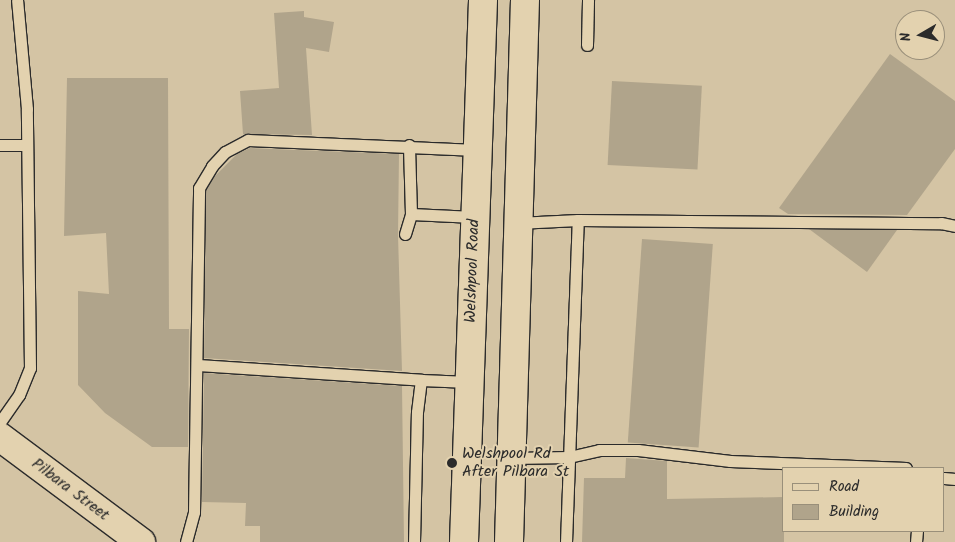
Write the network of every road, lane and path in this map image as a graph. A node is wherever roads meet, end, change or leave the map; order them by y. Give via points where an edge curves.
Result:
1 (17, 0) edge
2 (483, 0) edge
3 (525, 0) edge
4 (588, 0) edge
5 (587, 45) dead end
6 (0, 145) edge
7 (27, 145) junction
8 (409, 145) junction
9 (477, 150) junction
10 (411, 214) junction
11 (474, 218) junction
12 (578, 220) junction
13 (517, 223) junction
14 (955, 226) edge
15 (405, 234) dead end
16 (198, 365) junction
17 (421, 380) junction
18 (469, 382) junction
19 (0, 422) edge
20 (0, 437) edge
21 (569, 457) junction
22 (512, 458) junction
23 (879, 467) edge
24 (141, 542) edge
25 (186, 542) edge
26 (414, 542) edge
27 (464, 542) edge
28 (509, 542) edge
29 (566, 542) edge

1 - 7 lane
2 - 9 main road, Welshpool Road
3 - 13 main road
4 - 5 lane
6 - 7 lane
7 - 19 lane via 30,368 19,395
8 - 9 lane
8 - 10 lane
8 - 16 lane via 248,140 225,152 199,188
9 - 11 main road, Welshpool Road
10 - 11 lane
10 - 15 lane
11 - 18 main road, Welshpool Road
12 - 13 lane
12 - 14 lane via 941,223
12 - 21 lane
13 - 22 main road
16 - 17 lane
16 - 25 lane via 194,512
17 - 18 lane
17 - 26 lane via 417,412
18 - 27 main road, Welshpool Road
20 - 24 main road, Pilbara Street
21 - 22 lane
21 - 23 lane via 599,450 638,450 746,462
21 - 29 lane
22 - 28 main road

